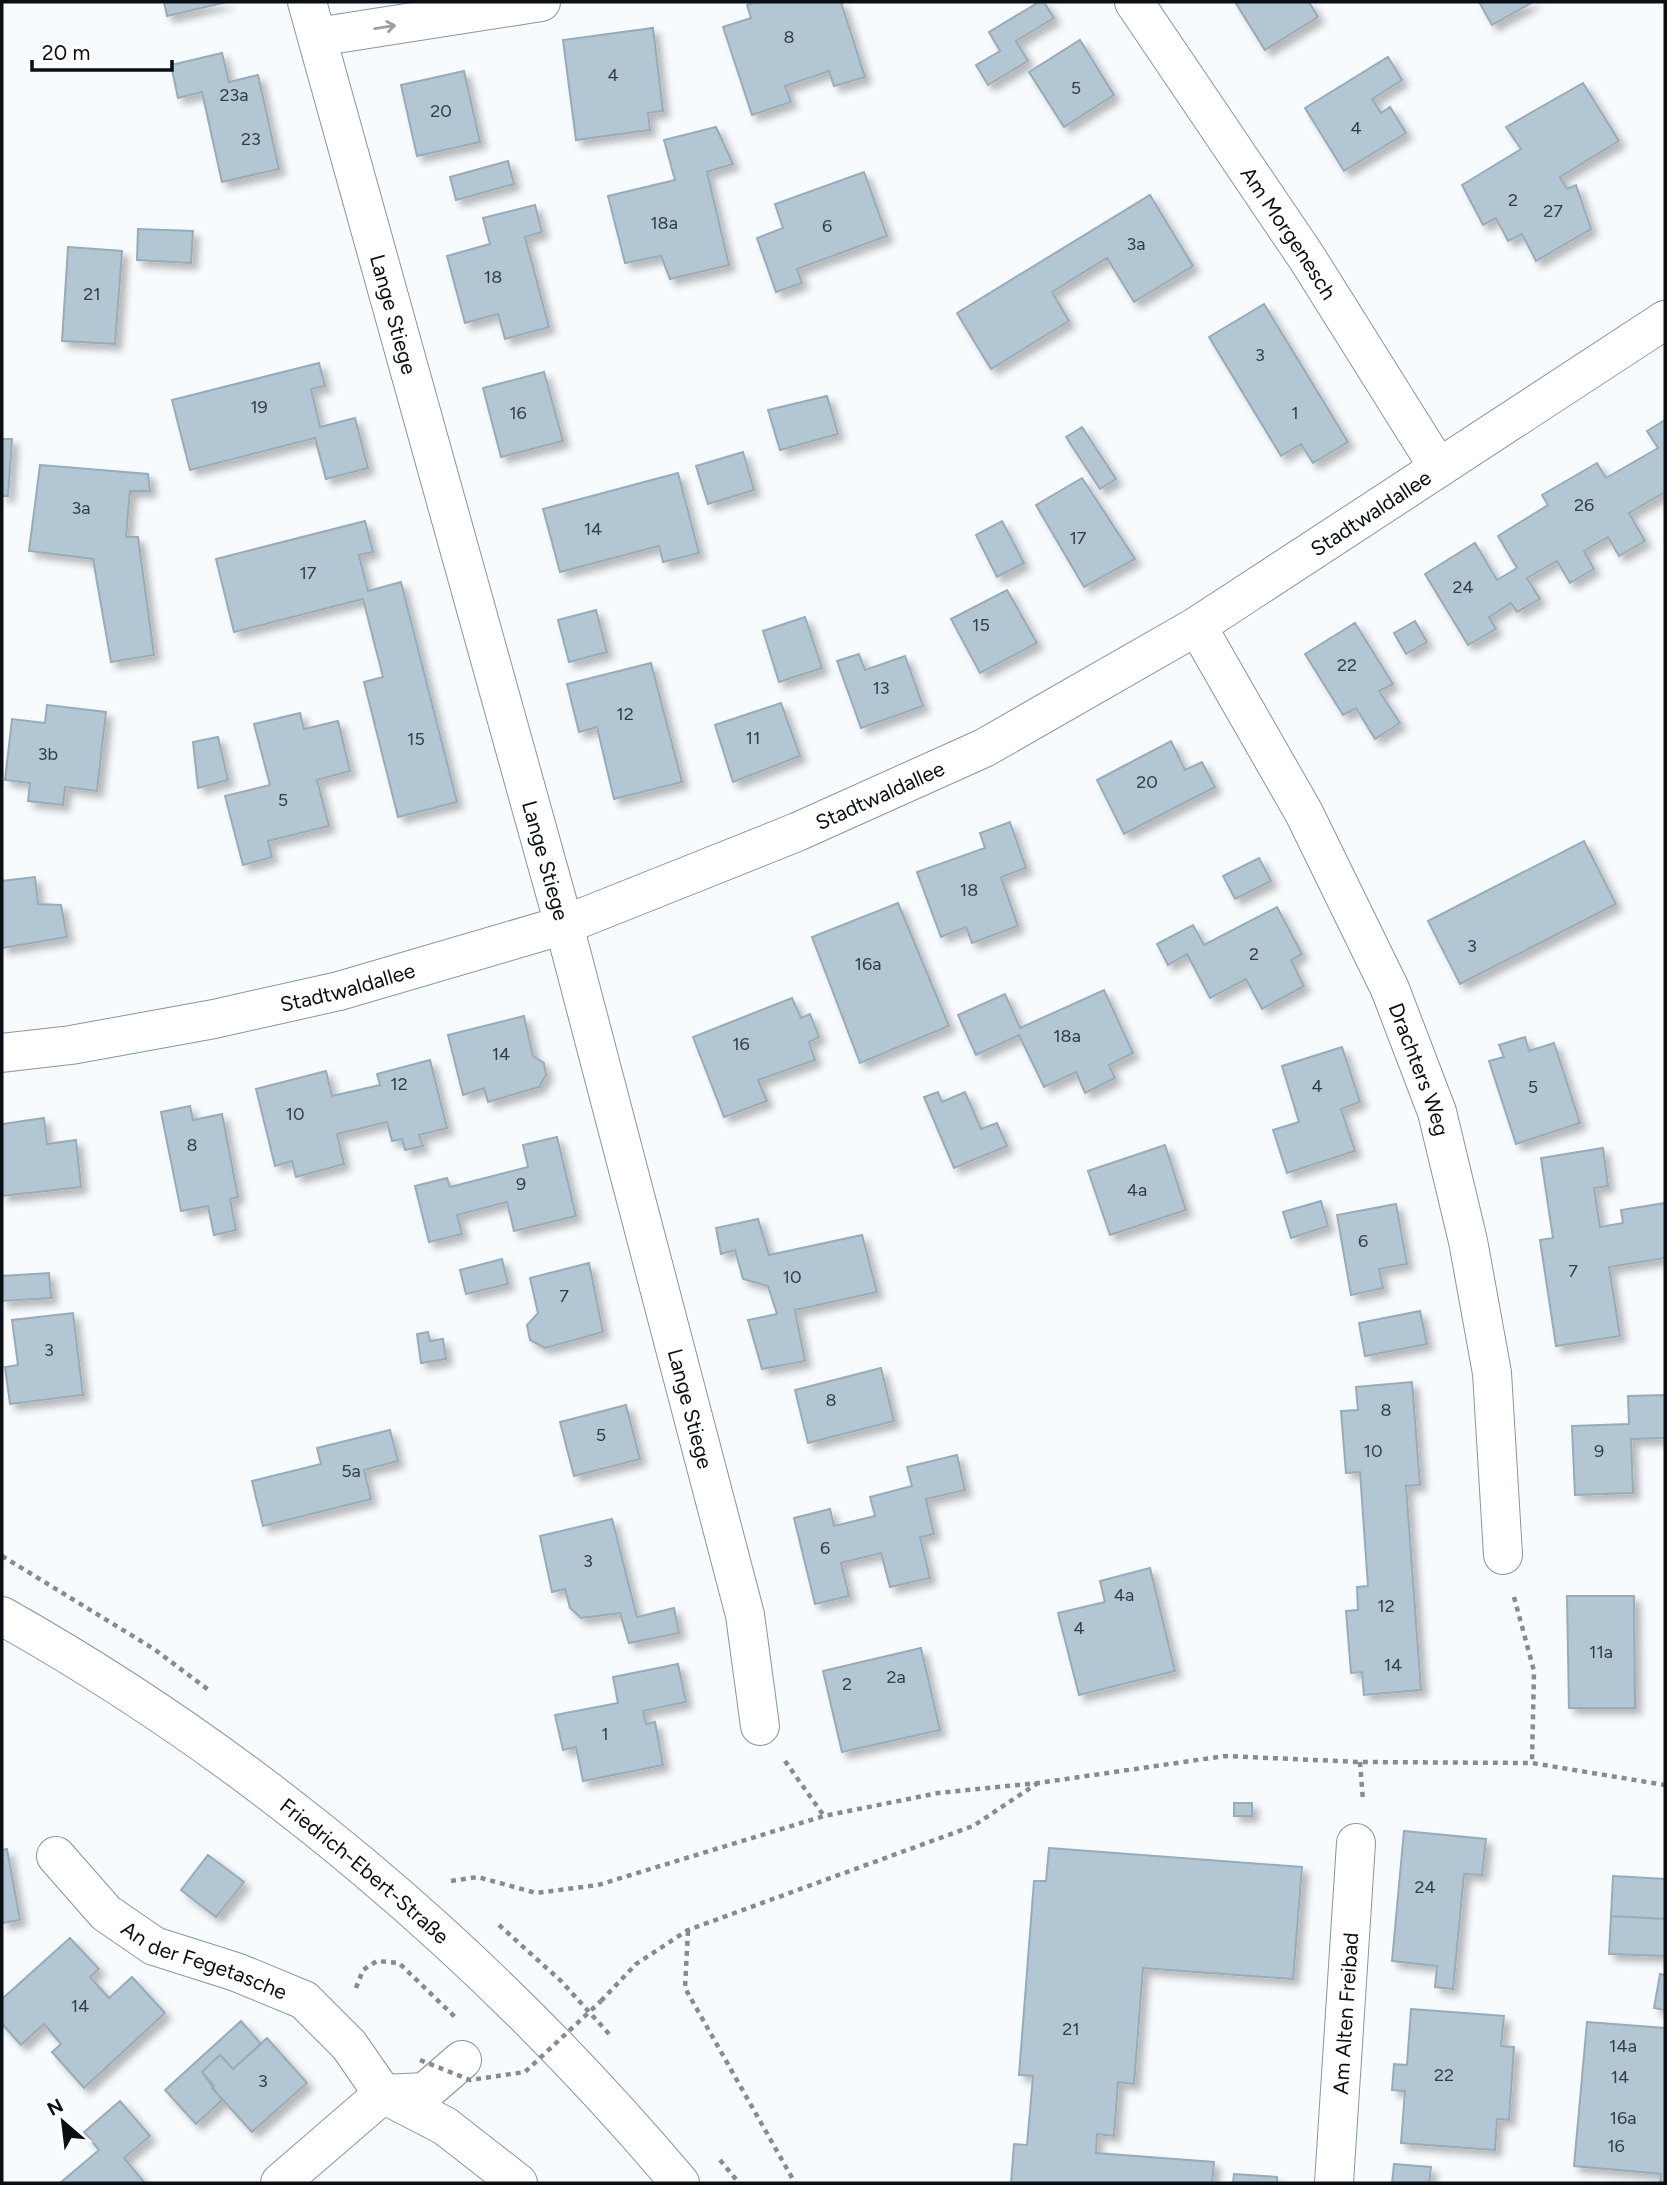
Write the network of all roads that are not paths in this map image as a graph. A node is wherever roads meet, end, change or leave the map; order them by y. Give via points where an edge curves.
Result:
1 (541, 2) edge
2 (1134, 2) edge
3 (312, 19) edge
4 (1665, 320) edge
5 (1437, 467) junction
6 (1197, 626) junction
7 (564, 925) junction
8 (2, 1054) edge
9 (1503, 1555) road end
10 (2, 1616) edge
11 (760, 1726) road end
12 (1356, 1843) dead end
13 (56, 1856) dead end
14 (462, 2060) road end
15 (383, 2094) junction
16 (280, 2183) edge
17 (518, 2183) edge
18 (680, 2183) edge
19 (1334, 2183) edge

3 -> 1 street
2 - 5 street, Am Morgenesch via 1307,258
3 - 7 street, Lange Stiege
4 - 5 street, Stadtwaldallee
5 - 6 street, Stadtwaldallee
6 - 7 street, Stadtwaldallee via 985,748 797,832
6 - 9 street, Drachters Weg via 1304,813 1390,989 1437,1112 1468,1241 1492,1373
7 - 8 street, Stadtwaldallee via 302,999 214,1019
7 - 11 street, Lange Stiege via 745,1615
10 - 18 street, Friedrich-Ebert-Straße via 78,1658 171,1721 348,1853 432,1925 572,2062
12 - 19 street, Am Alten Freibad
13 - 15 street, An der Fegetasche via 106,1913 155,1946 304,2000 349,2045
14 - 15 street via 425,2092
15 - 16 street
15 - 17 street, An der Fegetasche via 444,2126

